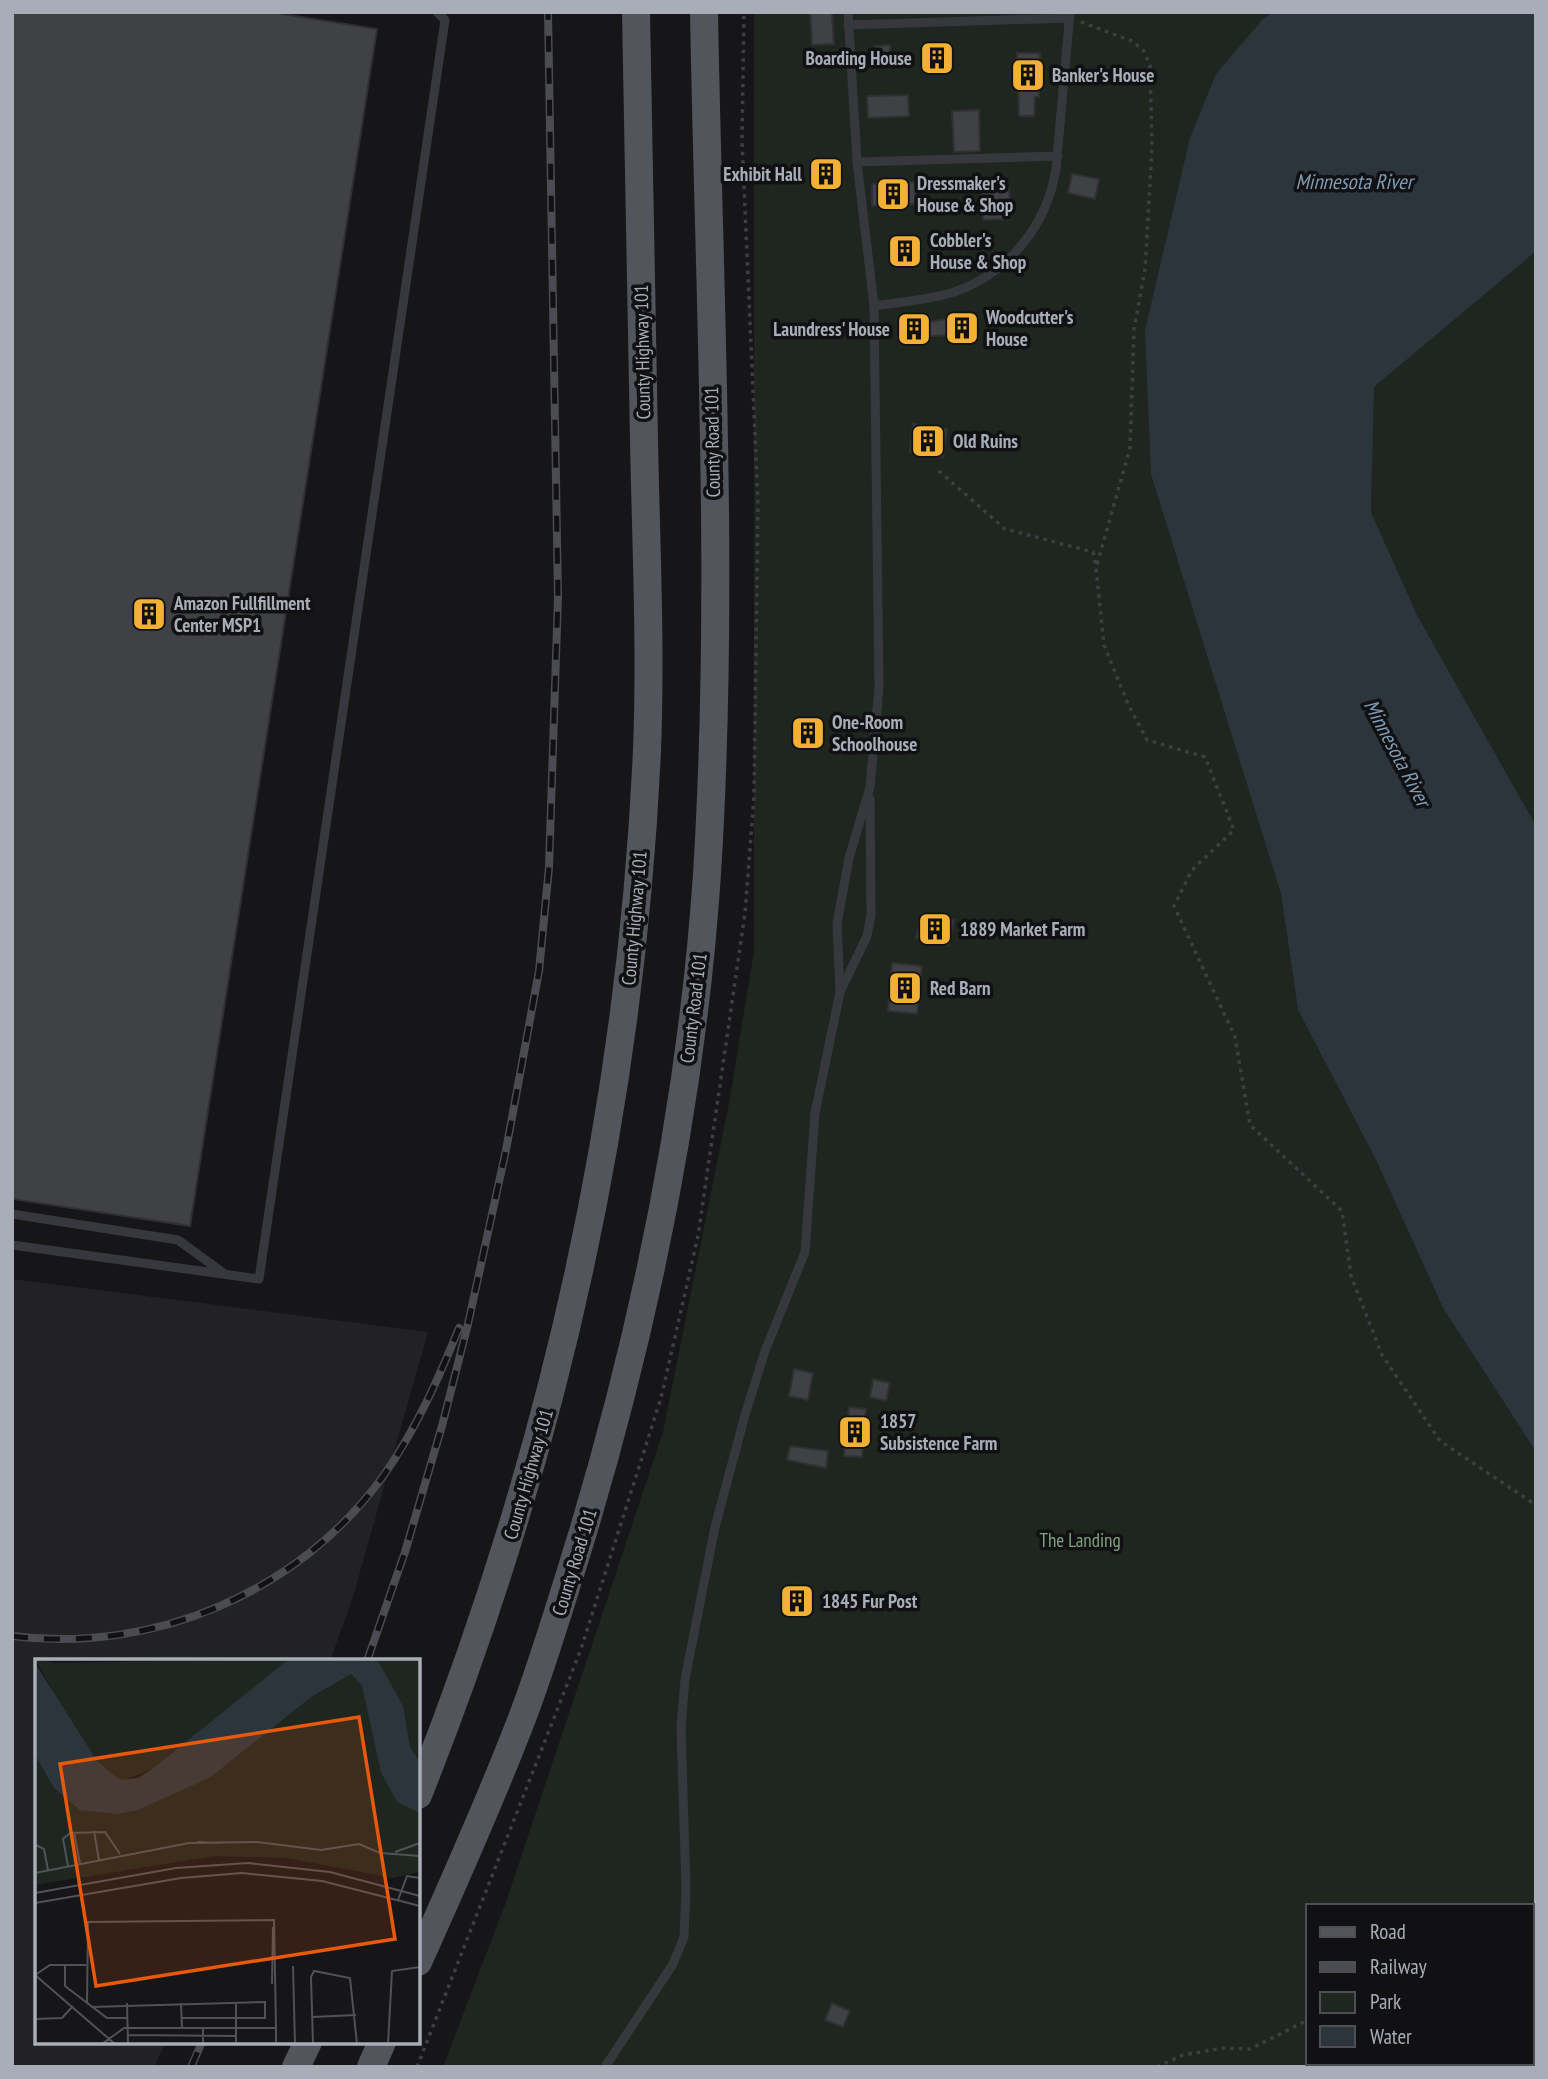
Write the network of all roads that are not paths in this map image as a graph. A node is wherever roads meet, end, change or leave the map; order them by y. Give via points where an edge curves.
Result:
1 (437, 12) edge
2 (636, 12) edge
3 (704, 12) edge
4 (848, 12) edge
5 (1070, 15) edge
6 (848, 25) junction
7 (1058, 156) junction
8 (857, 162) junction
9 (874, 306) junction
10 (870, 787) junction
11 (840, 992) junction
12 (12, 1214) edge
13 (12, 1245) edge
14 (225, 1274) junction
15 (420, 1790) edge
16 (420, 1958) edge
17 (307, 2044) edge
18 (381, 2044) edge
19 (296, 2067) edge
20 (371, 2067) edge
21 (605, 2067) edge

1 - 14 lane via 445,20 259,1279
2 - 15 main road, County Highway 101 via 648,693 642,831 622,1032 587,1238 540,1436 490,1604
3 - 16 main road, County Road 101 via 716,674 706,878 684,1082 635,1342 610,1442 524,1712
4 - 6 lane
5 - 6 lane
5 - 7 lane
6 - 8 lane
7 - 8 lane
7 - 9 lane via 1044,212 1014,255 951,293
8 - 9 lane
9 - 10 lane via 879,687
10 - 11 lane via 838,912
10 - 11 lane via 871,915 863,947
11 - 21 lane via 815,1113 805,1252 765,1350 745,1415 715,1527 685,1679 681,1728 684,1937 673,1965
12 - 14 lane via 178,1240
13 - 14 lane
17 - 19 main road
18 - 20 main road

